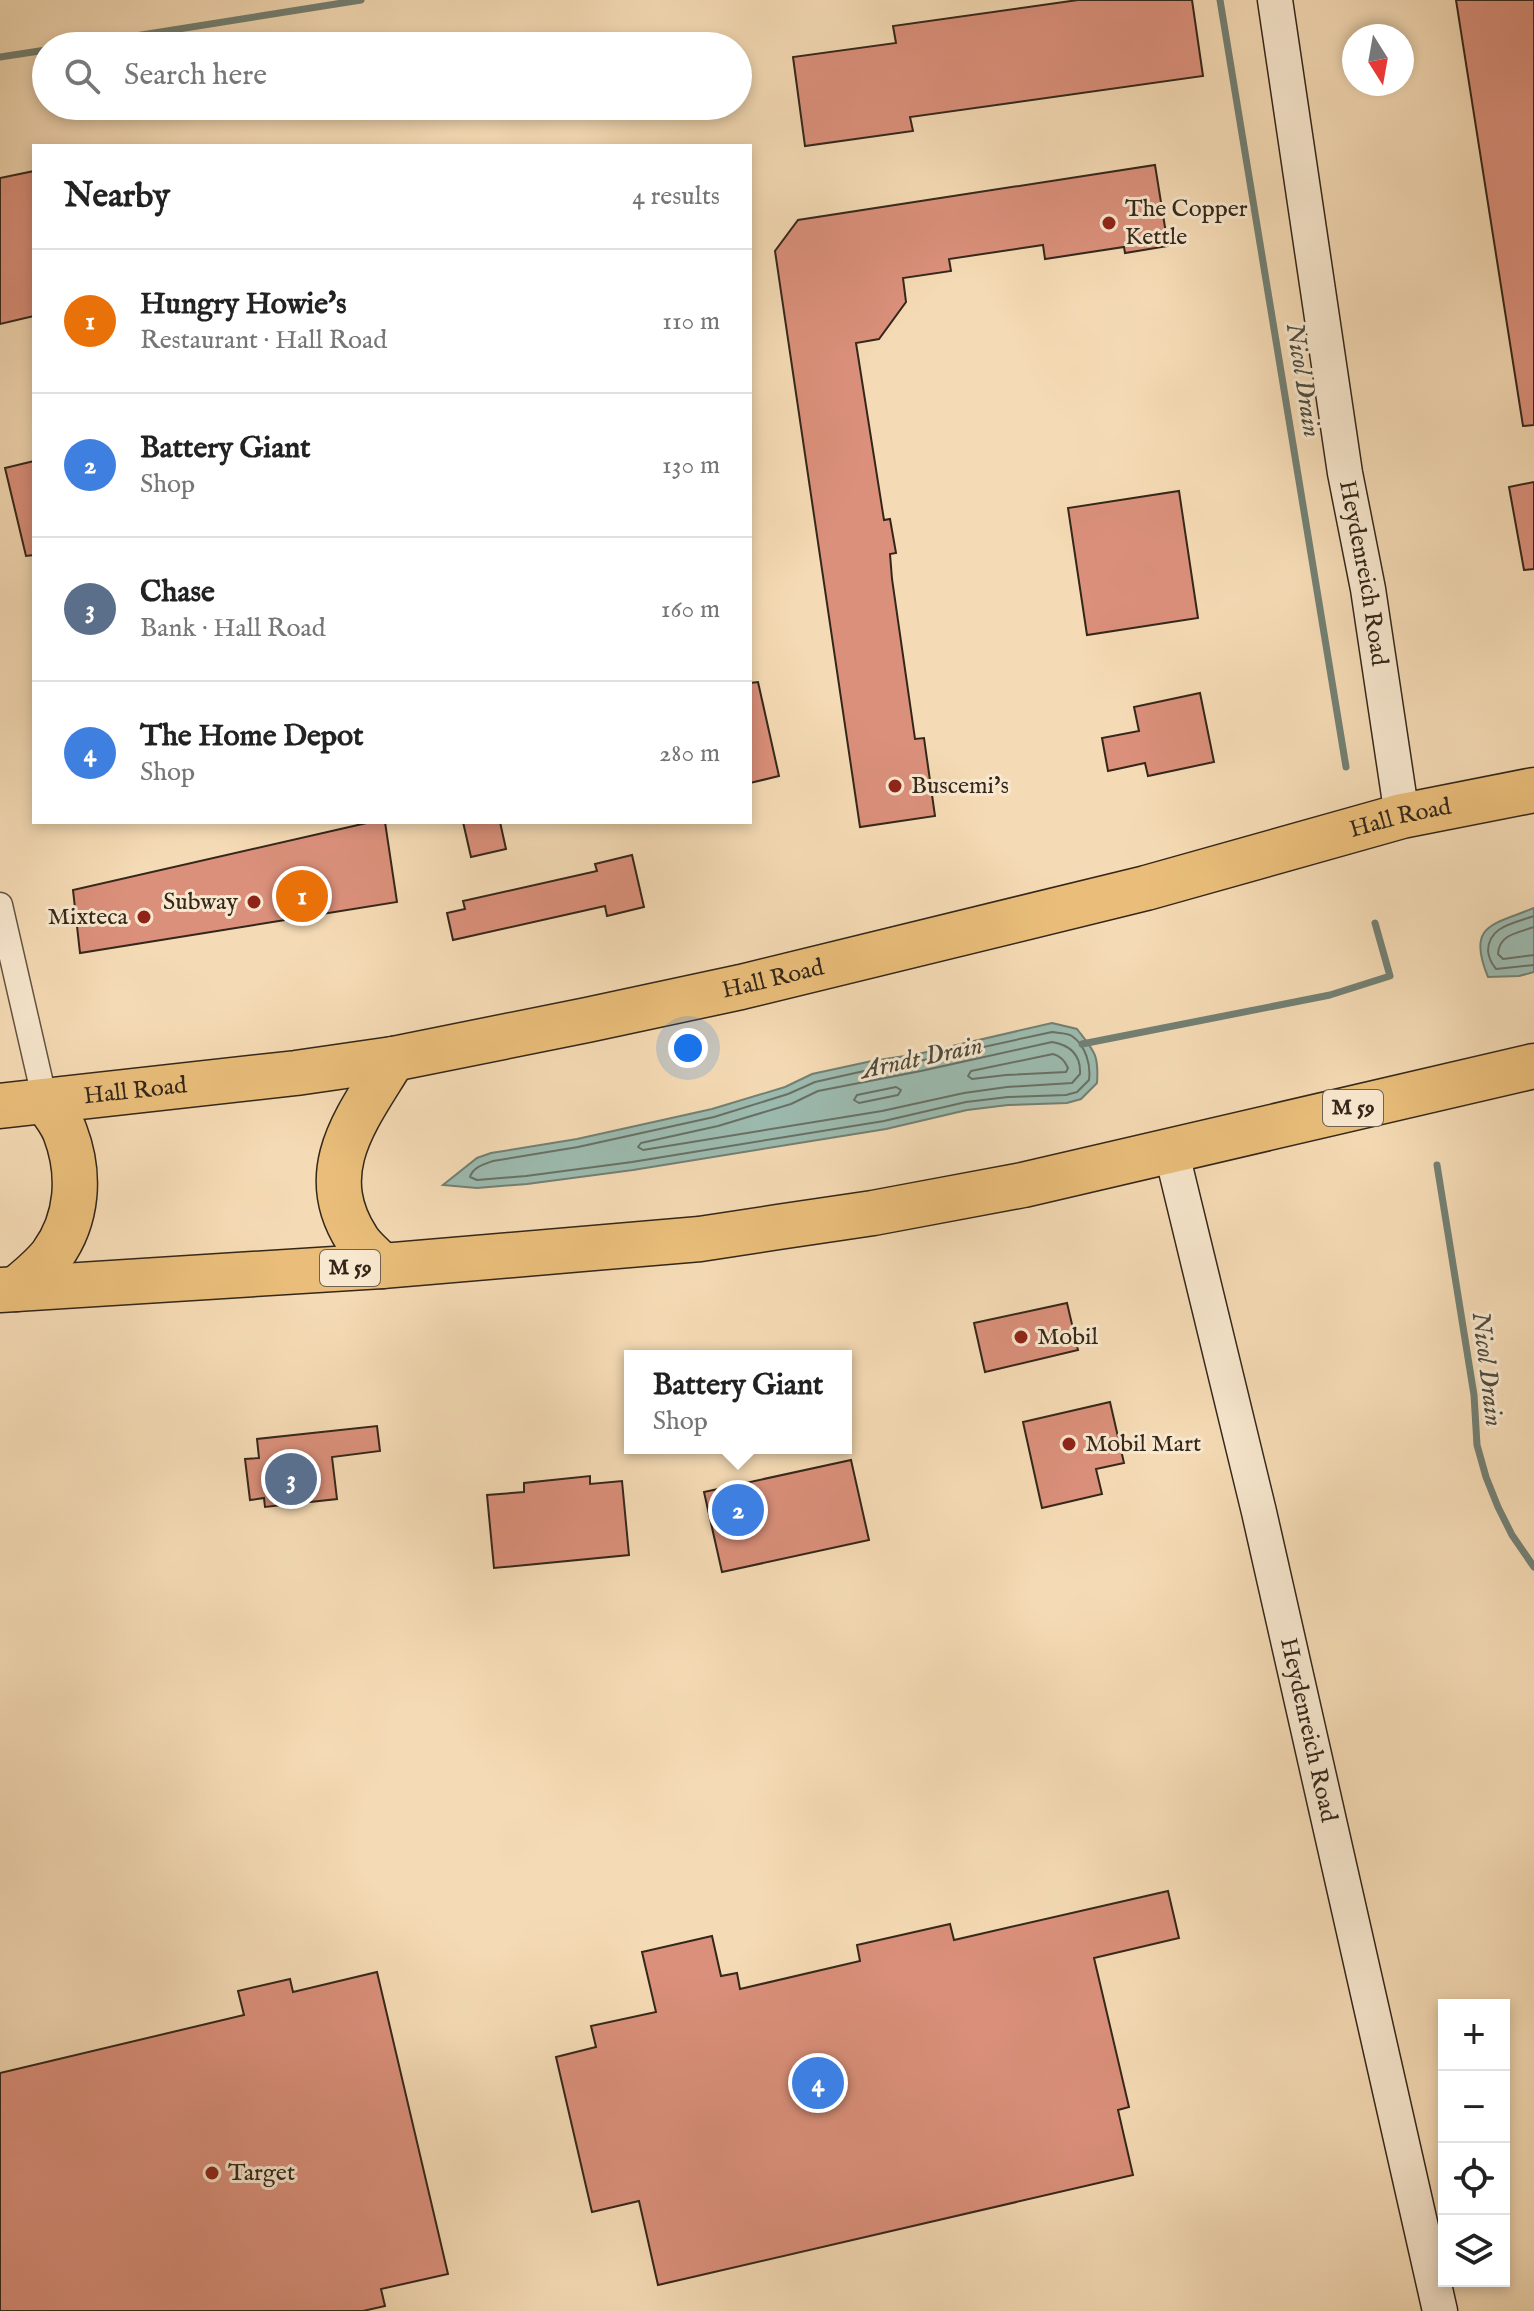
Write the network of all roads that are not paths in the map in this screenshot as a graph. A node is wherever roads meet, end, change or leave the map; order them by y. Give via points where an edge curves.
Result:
1 (1275, 0) edge
2 (1534, 790) edge
3 (1402, 816) junction
4 (0, 905) edge
5 (393, 1059) junction
6 (1534, 1066) edge
7 (45, 1101) junction
8 (0, 1106) edge
9 (1171, 1150) junction
10 (382, 1266) junction
11 (8, 1290) edge
12 (1440, 2311) edge

1 - 3 street, Heydenreich Road
2 - 3 highway, Hall Road
3 - 5 highway, Hall Road via 1146,888 741,987
4 - 7 street
5 - 7 highway, Hall Road
5 - 10 highway via 352,1128 339,1177 345,1217 358,1241
6 - 9 highway, M 59
7 - 8 highway, Hall Road
7 - 11 highway via 64,1129 72,1157 76,1192 71,1220 50,1258
9 - 10 highway, M 59 via 1023,1185 762,1230
9 - 12 street, Heydenreich Road via 1259,1512
10 - 11 highway, M 59

